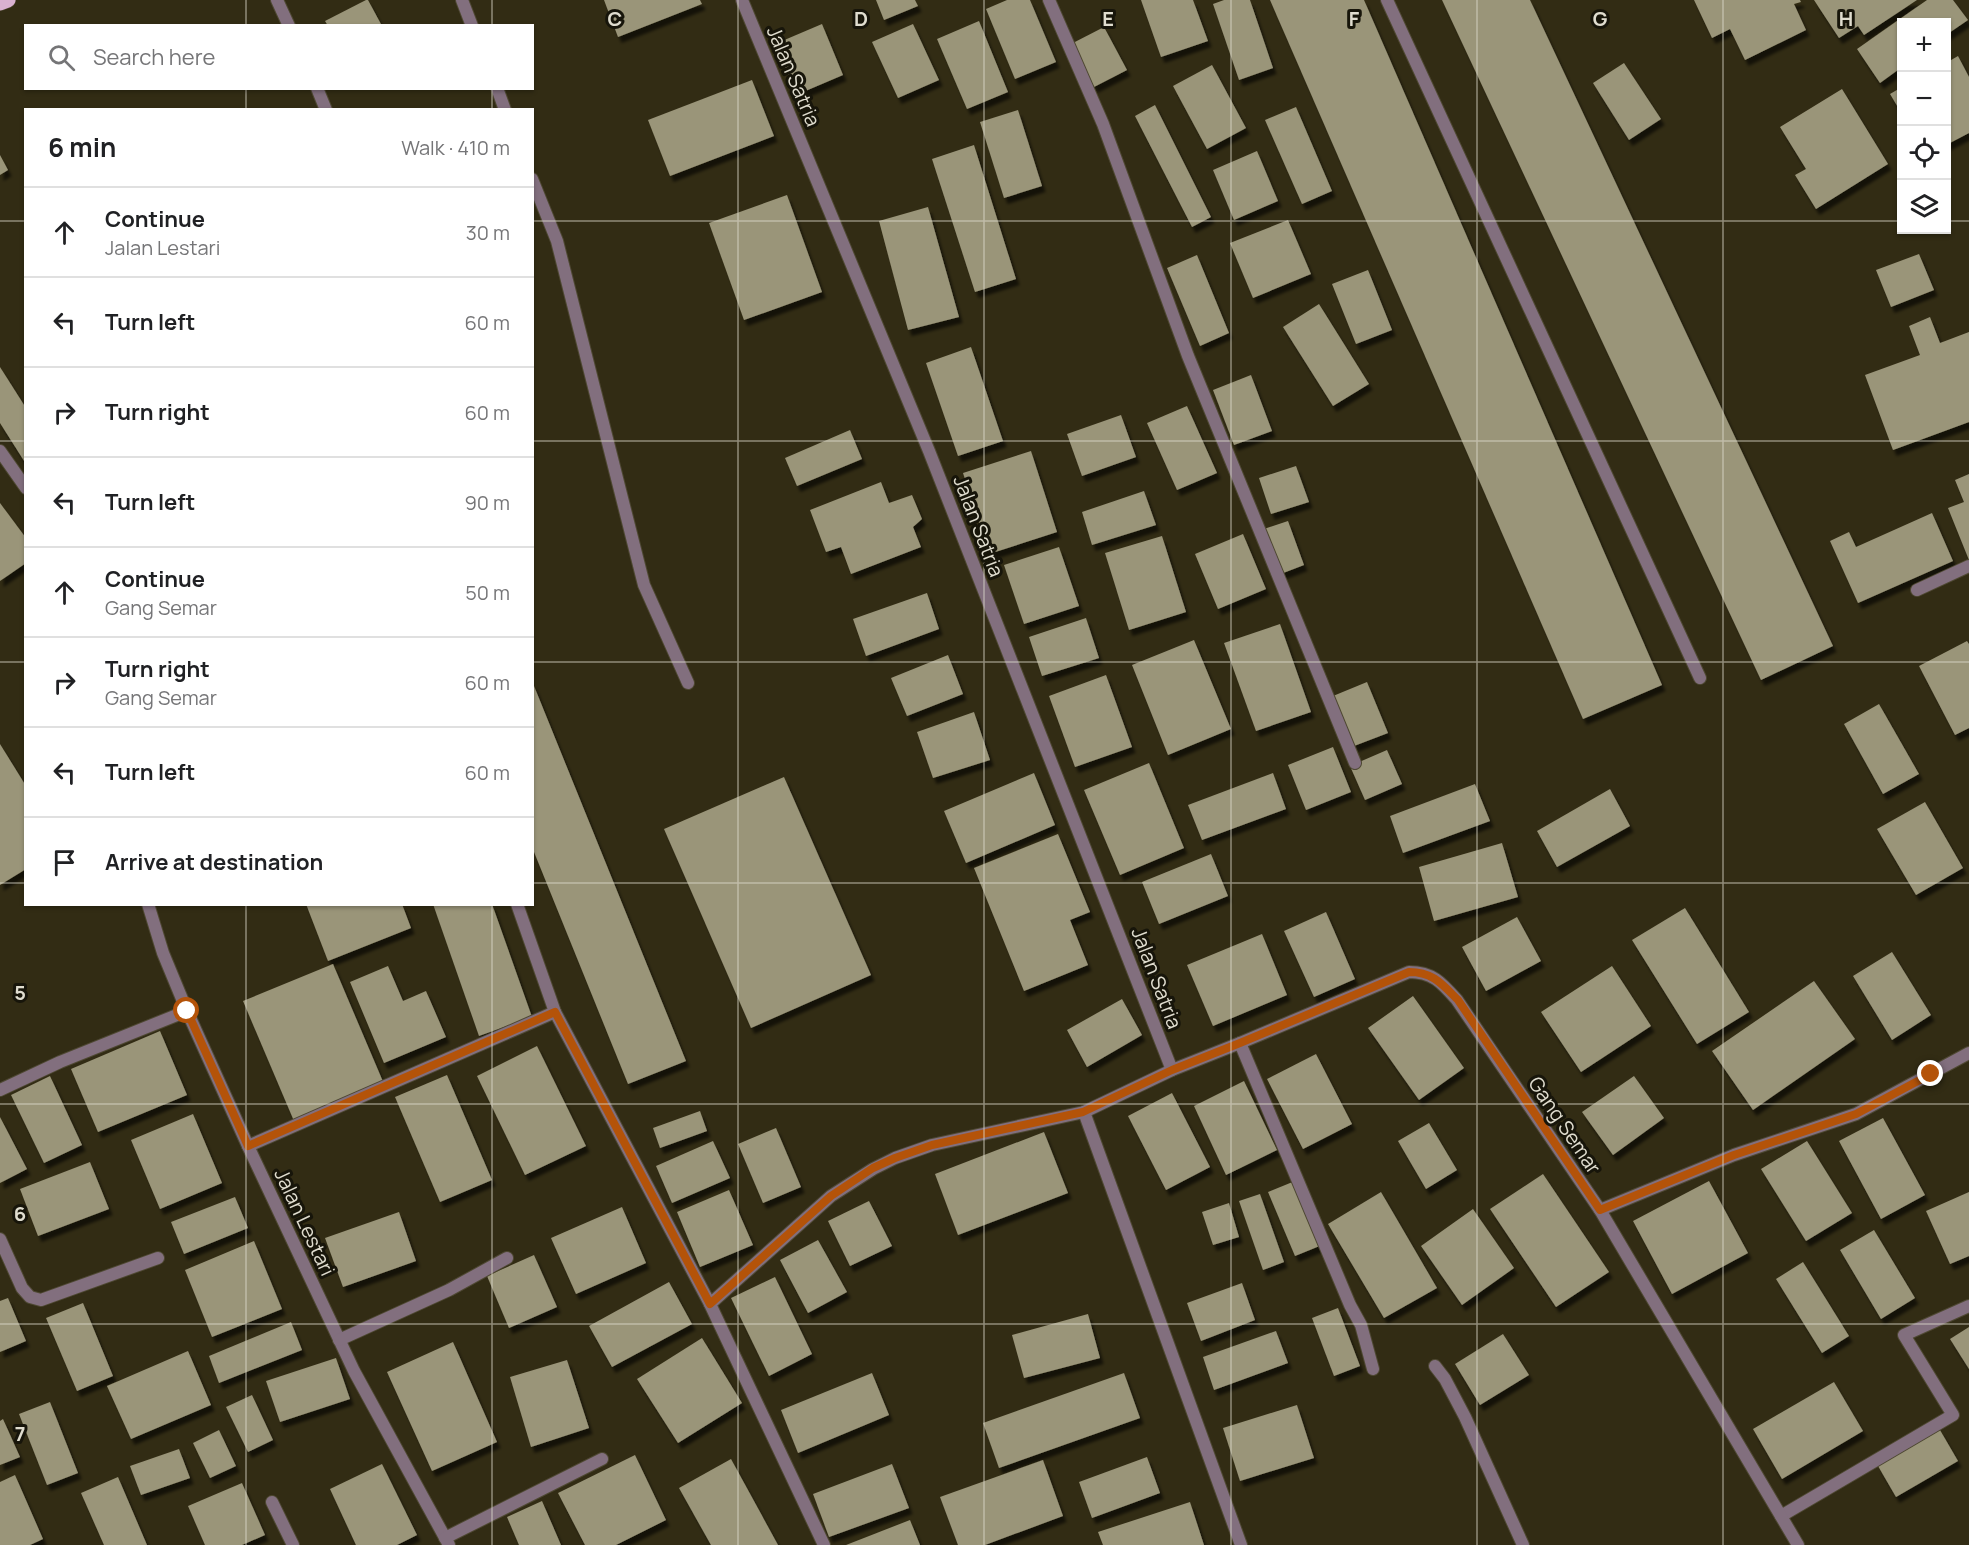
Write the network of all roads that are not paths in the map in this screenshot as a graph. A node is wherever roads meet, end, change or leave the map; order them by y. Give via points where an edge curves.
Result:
1 (8, 0) edge
2 (278, 0) edge
3 (462, 0) edge
4 (741, 0) edge
5 (1049, 0) edge
6 (1387, 0) edge
7 (0, 3) edge
8 (288, 24) edge
9 (471, 24) edge
10 (318, 90) edge
11 (498, 90) edge
12 (325, 108) edge
13 (504, 108) edge
14 (534, 184) edge
15 (0, 451) edge
16 (24, 485) edge
17 (1969, 566) edge
18 (1917, 590) dead end
19 (1700, 678) dead end
20 (688, 683) dead end
21 (1355, 764) dead end
22 (149, 906) edge
23 (517, 906) edge
24 (187, 1011) junction
25 (555, 1012) junction
26 (1240, 1043) junction
27 (1969, 1053) edge
28 (1172, 1070) junction
29 (0, 1089) edge
30 (1083, 1112) junction
31 (248, 1146) junction
32 (1600, 1210) junction
33 (0, 1239) edge
34 (158, 1258) dead end
35 (507, 1258) dead end
36 (710, 1304) junction
37 (1969, 1306) edge
38 (339, 1340) junction
39 (1435, 1366) dead end
40 (1373, 1369) dead end
41 (602, 1459) dead end
42 (272, 1502) dead end
43 (1781, 1516) junction
44 (447, 1541) edge
45 (293, 1545) edge
46 (825, 1545) edge
47 (1241, 1545) edge
48 (1522, 1545) edge
49 (1798, 1545) edge

1 - 7 main road
2 - 8 street
3 - 9 street
4 - 28 street, Jalan Satria via 929,451
5 - 21 street via 1103,124 1188,356
6 - 19 street
10 - 12 street
11 - 13 street
14 - 20 street via 557,241 644,585
15 - 16 street
17 - 18 street
22 - 24 street, Jalan Lestari
23 - 25 street
24 - 29 street
24 - 31 street, Jalan Lestari
25 - 31 street
25 - 36 street
26 - 28 street, Gang Semar
26 - 32 street, Gang Semar via 1384,981 1409,972 1423,972 1458,1000
26 - 40 street via 1361,1325
27 - 32 street via 1856,1114 1734,1155
28 - 30 street, Gang Semar
30 - 36 street, Gang Semar via 932,1145 873,1168 831,1196
30 - 47 street
31 - 38 street, Jalan Lestari
32 - 43 street, Gang Semar
33 - 34 street via 22,1288 30,1297 41,1300
35 - 38 street via 449,1290
36 - 46 street
37 - 43 street via 1904,1335 1953,1415
38 - 44 street, Jalan Lestari
39 - 48 street via 1465,1417
41 - 44 street
42 - 45 street
43 - 49 street, Gang Semar

